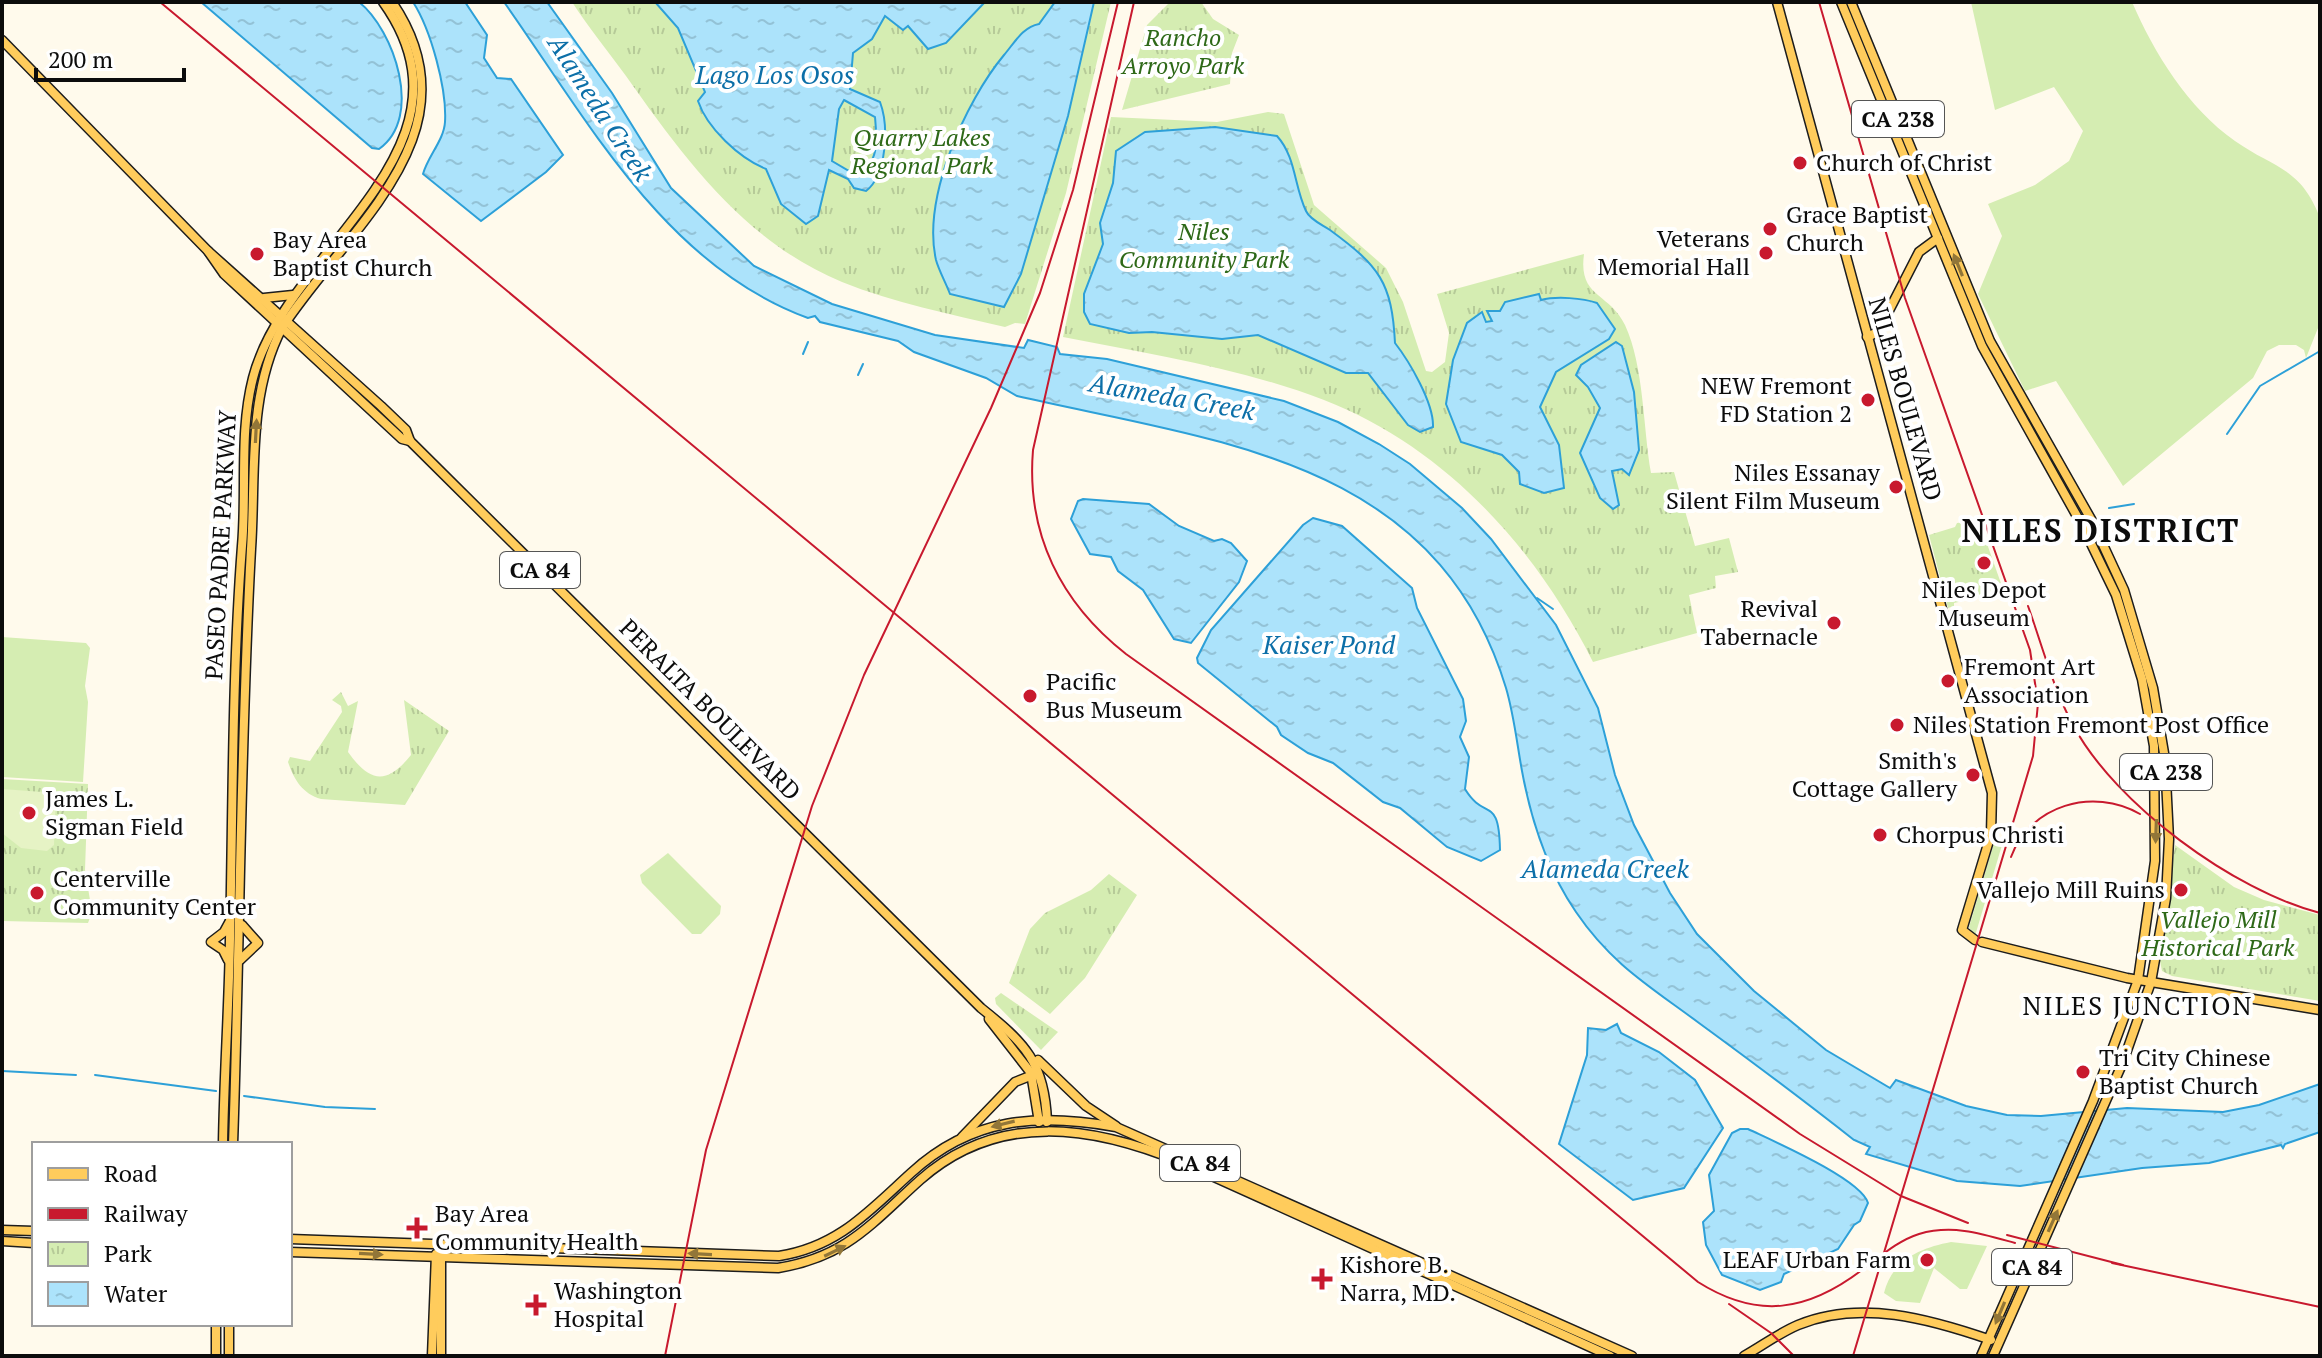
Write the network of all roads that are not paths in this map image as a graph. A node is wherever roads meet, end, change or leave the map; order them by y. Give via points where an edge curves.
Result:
1 (383, 2) edge
2 (392, 2) edge
3 (1777, 2) edge
4 (1841, 2) edge
5 (1851, 2) edge
6 (2, 40) edge
7 (1946, 234) junction
8 (1936, 239) junction
9 (208, 251) junction
10 (294, 295) junction
11 (264, 298) junction
12 (295, 308) junction
13 (281, 321) junction
14 (1867, 337) junction
15 (322, 350) junction
16 (410, 441) junction
17 (2040, 441) junction
18 (2134, 633) junction
19 (235, 920) junction
20 (234, 962) junction
21 (2138, 980) junction
22 (2151, 982) junction
23 (981, 1008) junction
24 (2320, 1010) edge
25 (1015, 1049) junction
26 (1030, 1052) junction
27 (1031, 1073) junction
28 (1042, 1078) junction
29 (1015, 1082) junction
30 (1043, 1118) junction
31 (1116, 1127) junction
32 (1044, 1131) junction
33 (961, 1139) junction
34 (223, 1142) edge
35 (233, 1142) edge
36 (2, 1230) edge
37 (32, 1231) edge
38 (292, 1239) edge
39 (2, 1241) edge
40 (32, 1243) edge
41 (439, 1245) junction
42 (292, 1252) edge
43 (414, 1256) junction
44 (438, 1258) junction
45 (466, 1258) junction
46 (438, 1281) junction
47 (216, 1326) edge
48 (229, 1326) edge
49 (1988, 1339) junction
50 (1999, 1343) junction
51 (216, 1356) edge
52 (229, 1356) edge
53 (432, 1356) edge
54 (441, 1356) edge
55 (1610, 1356) edge
56 (1629, 1356) edge
57 (1747, 1356) edge
58 (1981, 1356) edge
59 (1993, 1356) edge

1 - 10 main road, PASEO PADRE PARKWAY via 409,62 412,97 405,136 389,173
2 - 12 main road, PASEO PADRE PARKWAY via 419,67 421,101 409,153 382,198
3 - 14 main road, NILES BOULEVARD
4 - 8 main road, CA 238
5 - 7 main road, CA 238
6 - 9 main road, PERALTA BOULEVARD / CA 84
7 - 8 main road
17 -> 7 main road, CA 238
8 - 14 main road via 1919,252 1878,332
8 - 17 main road, CA 238 via 1982,346
9 - 11 main road, PERALTA BOULEVARD / CA 84
9 - 13 main road, PERALTA BOULEVARD / CA 84 via 224,274
10 - 11 main road
10 - 13 main road, PASEO PADRE PARKWAY
11 - 13 main road, PERALTA BOULEVARD / CA 84
12 - 13 main road, PASEO PADRE PARKWAY
12 - 15 main road via 300,325
13 - 15 main road, PERALTA BOULEVARD / CA 84
13 - 16 main road, PERALTA BOULEVARD / CA 84
13 - 19 main road, PASEO PADRE PARKWAY via 259,357 246,416 234,673
14 - 21 main road, NILES BOULEVARD via 1993,801 1991,834 1962,930 1978,941
15 - 16 main road, PERALTA BOULEVARD / CA 84 via 406,430
16 - 23 main road, PERALTA BOULEVARD / CA 84
17 - 18 main road, CA 238
18 -> 21 main road, CA 238 via 2152,730 2157,808 2152,898
18 - 22 main road, CA 238 via 2160,719 2168,795 2166,898
19 - 20 main road, PASEO PADRE PARKWAY
19 - 20 main road via 258,943
19 - 20 main road via 211,942
20 - 34 main road, PASEO PADRE PARKWAY
20 - 35 main road, PASEO PADRE PARKWAY
21 - 22 main road, NILES BOULEVARD
21 -> 49 main road, CA 84 via 2093,1101
22 - 24 main road, NILES BOULEVARD
50 -> 22 main road, CA 84 via 2108,1099
23 - 25 main road, PERALTA BOULEVARD / CA 84
23 - 26 main road, PERALTA BOULEVARD / CA 84
25 - 27 main road, PERALTA BOULEVARD / CA 84
25 - 29 main road
26 - 28 main road, PERALTA BOULEVARD
26 - 31 main road
27 - 28 main road
27 - 29 main road
27 - 30 main road, PERALTA BOULEVARD / CA 84
28 - 30 main road, PERALTA BOULEVARD
29 - 33 main road
30 - 31 main road
30 - 32 main road, PERALTA BOULEVARD / CA 84
30 -> 33 main road via 1007,1122
31 - 56 main road, CA 84
45 -> 32 main road via 760,1269 793,1265 850,1243 923,1177 957,1155 985,1143
32 - 55 main road, CA 84 via 1106,1136 1155,1152
33 -> 41 main road via 917,1168 847,1231 791,1255
36 - 37 main road
38 - 41 main road
39 - 40 main road
41 - 44 main road
42 -> 43 main road
43 - 44 main road
43 - 46 main road
44 - 45 main road
44 - 46 main road
45 - 46 main road
46 - 53 main road
46 - 54 main road
47 - 51 main road
48 - 52 main road
49 - 50 main road
49 - 57 main road via 1869,1312 1823,1317 1784,1331
49 - 58 main road
50 - 59 main road

